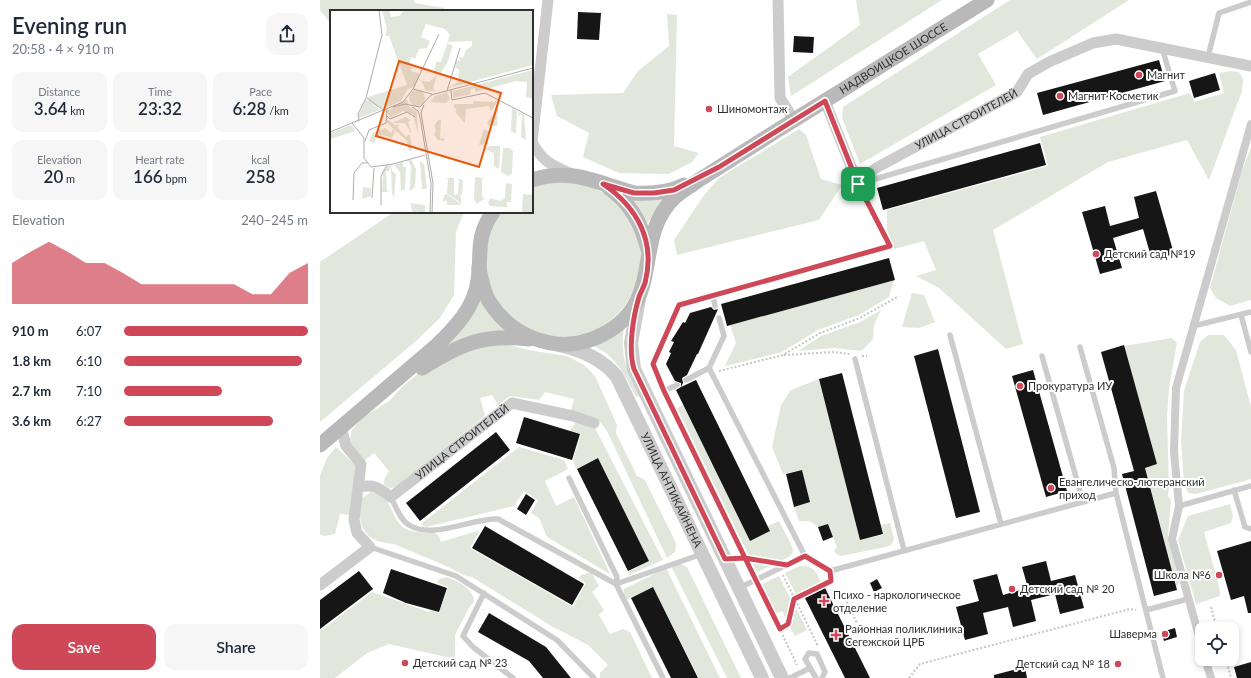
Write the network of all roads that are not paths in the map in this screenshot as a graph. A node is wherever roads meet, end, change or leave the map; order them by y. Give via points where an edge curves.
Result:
1 (548, 0) edge
2 (778, 0) edge
3 (987, 0) edge
4 (1251, 2) edge
5 (1162, 48) junction
6 (1208, 57) junction
7 (1251, 66) edge
8 (825, 101) junction
9 (794, 120) junction
10 (1251, 124) edge
11 (533, 133) edge
12 (533, 144) edge
13 (719, 167) junction
14 (573, 175) junction
15 (533, 180) edge
16 (603, 184) junction
17 (858, 184) junction
18 (493, 213) edge
19 (479, 268) junction
20 (648, 268) junction
21 (713, 296) junction
22 (639, 298) junction
23 (716, 306) dead end
24 (1251, 312) edge
25 (1241, 315) junction
26 (719, 318) dead end
27 (1194, 326) junction
28 (950, 335) dead end
29 (541, 341) junction
30 (1080, 347) dead end
31 (1251, 352) edge
32 (1042, 356) dead end
33 (854, 357) road end
34 (711, 370) junction
35 (686, 380) dead end
36 (677, 385) dead end
37 (387, 389) junction
38 (594, 423) dead end
39 (341, 427) junction
40 (320, 445) edge
41 (569, 478) dead end
42 (1251, 486) edge
43 (359, 487) junction
44 (1234, 490) junction
45 (1116, 493) junction
46 (391, 496) junction
47 (1083, 502) junction
48 (1179, 506) junction
49 (1000, 524) junction
50 (1251, 529) edge
51 (370, 547) junction
52 (904, 550) junction
53 (703, 554) junction
54 (805, 556) junction
55 (616, 584) junction
56 (320, 585) edge
57 (739, 588) junction
58 (484, 593) junction
59 (1188, 599) junction
60 (1146, 610) junction
61 (1195, 623) edge
62 (1207, 666) edge
63 (810, 668) junction
64 (513, 678) edge
65 (594, 678) edge
66 (663, 678) edge
67 (762, 678) edge
68 (782, 678) edge
69 (790, 678) edge
70 (816, 678) edge
71 (822, 678) edge
72 (1163, 678) edge
73 (1211, 678) edge

1 - 11 street
2 - 9 street via 780,98
3 - 8 main road, НАДВОИЦКОЕ ШОССЕ
4 - 6 lane via 1219,13
5 - 6 street, УЛИЦА СТРОИТЕЛЕЙ
5 - 17 street, УЛИЦА СТРОИТЕЛЕЙ via 1116,39 1093,43 1071,52 1028,74 1017,92 876,168
5 - 17 lane via 1175,91
6 - 7 street, УЛИЦА СТРОИТЕЛЕЙ
8 - 9 main road, НАДВОИЦКОЕ ШОССЕ
8 - 17 street
9 - 13 main road, НАДВОИЦКОЕ ШОССЕ
10 - 27 street
12 - 14 street via 547,163
13 - 16 main road via 674,190 654,193 634,193
13 - 20 main road via 675,197 668,205 656,225
14 - 15 main road via 546,176
14 - 16 main road
16 - 20 main road via 629,205 638,219 648,251
17 - 21 lane via 890,246
18 - 19 main road via 482,235
19 - 29 main road via 486,294 498,313 510,325
19 - 37 main road via 474,297 453,330
20 - 22 main road
21 - 23 lane
21 - 36 lane via 679,305 653,364 664,391
22 - 29 main road via 620,322 594,338 574,343
22 - 57 street, УЛИЦА АНТИКАЙНЕНА via 631,343 634,369
24 - 25 lane
25 - 27 lane
25 - 31 lane
26 - 34 lane via 724,336
27 - 48 street via 1176,388 1174,452
28 - 49 lane
29 - 37 main road via 506,337 479,340 444,354
29 - 53 street, УЛИЦА АНТИКАЙНЕНА via 584,352 604,364 617,377
30 - 45 lane via 1114,468
32 - 47 lane
33 - 52 lane
34 - 35 lane
34 - 54 lane
37 - 39 main road
38 - 46 street, УЛИЦА СТРОИТЕЛЕЙ via 512,403
39 - 40 main road
39 - 43 street via 346,446 361,464
41 - 55 lane via 617,577
42 - 44 lane
43 - 46 street via 370,485
43 - 51 street via 354,520 357,533
44 - 48 lane
44 - 50 lane via 1245,527
45 - 47 lane
45 - 60 lane
46 - 55 lane via 408,525 425,530 441,530 456,528 470,522 498,519
47 - 49 lane
48 - 59 street via 1172,539
49 - 52 lane
51 - 56 street
51 - 58 lane via 456,576
52 - 54 lane via 830,571
53 - 55 lane
53 - 67 street, УЛИЦА АНТИКАЙНЕНА
54 - 57 lane
55 - 66 lane
57 - 68 street, УЛИЦА АНТИКАЙНЕНА
58 - 64 lane via 463,636
58 - 65 lane via 557,640
59 - 60 lane
59 - 61 street
60 - 72 lane
62 - 73 street
63 - 69 lane
63 - 70 lane
63 - 71 lane via 806,659 813,652 825,672

